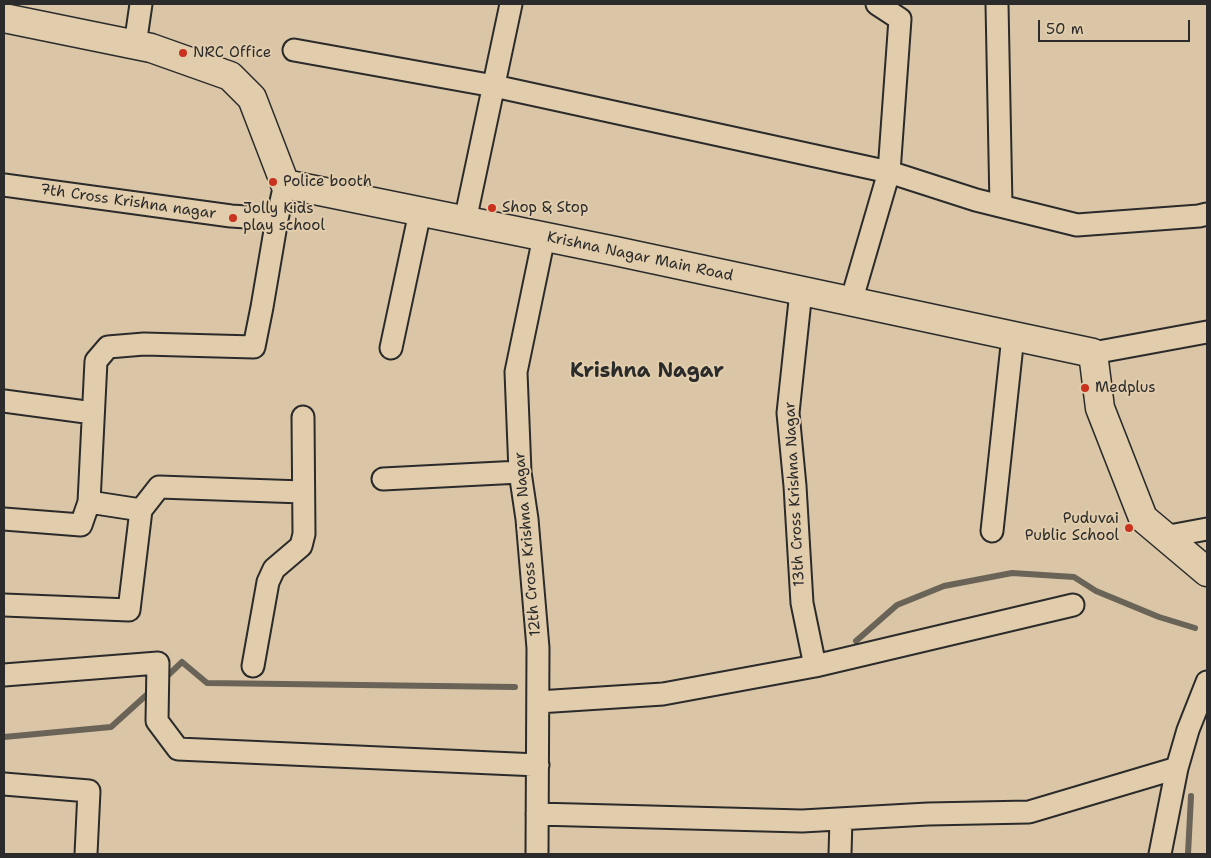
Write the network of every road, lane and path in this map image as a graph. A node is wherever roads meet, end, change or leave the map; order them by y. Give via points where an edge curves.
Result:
1 (141, 4) edge
2 (511, 4) edge
3 (877, 4) edge
4 (997, 4) edge
5 (4, 18) edge
6 (135, 44) junction
7 (294, 50) dead end
8 (494, 86) junction
9 (889, 172) junction
10 (285, 184) junction
11 (4, 185) edge
12 (1001, 206) junction
13 (420, 212) junction
14 (1207, 214) edge
15 (277, 219) junction
16 (465, 221) junction
17 (544, 237) junction
18 (801, 291) junction
19 (851, 302) junction
20 (1207, 332) edge
21 (1013, 336) junction
22 (390, 348) dead end
23 (1093, 353) junction
24 (4, 400) edge
25 (93, 413) junction
26 (303, 417) dead end
27 (520, 472) junction
28 (383, 479) dead end
29 (303, 492) junction
30 (89, 502) junction
31 (140, 510) junction
32 (4, 519) edge
33 (1207, 529) edge
34 (992, 531) dead end
35 (1164, 537) junction
36 (1207, 572) edge
37 (4, 605) edge
38 (1072, 605) dead end
39 (253, 666) dead end
40 (815, 666) junction
41 (4, 675) edge
42 (1207, 682) edge
43 (538, 702) junction
44 (538, 765) junction
45 (1177, 768) junction
46 (8, 784) edge
47 (537, 814) junction
48 (841, 819) junction
49 (86, 854) edge
50 (537, 854) edge
51 (840, 854) edge
52 (1160, 854) edge

1 - 6 street
2 - 8 street
3 - 9 street via 900,19
4 - 12 street
5 - 6 street
6 - 10 street via 230,76 252,98
7 - 8 street
8 - 9 street
8 - 16 street
9 - 12 street
9 - 19 street
10 - 13 street, Krishna Nagar Main Road
10 - 15 street
11 - 15 street, 7th Cross Krishna nagar via 231,216
12 - 14 street via 1077,225
13 - 16 street, Krishna Nagar Main Road
13 - 22 street
15 - 25 street via 254,347 144,344 108,347 96,361
16 - 17 street, Krishna Nagar Main Road
17 - 18 street, Krishna Nagar Main Road
17 - 27 street, 12th Cross Krishna Nagar via 516,372
18 - 19 street, Krishna Nagar Main Road
18 - 40 street, 13th Cross Krishna Nagar via 788,413 802,603
19 - 21 street, Krishna Nagar Main Road
20 - 23 street
21 - 23 street, Krishna Nagar Main Road
21 - 34 street
23 - 35 street via 1100,408 1144,518
24 - 25 street
25 - 30 street
26 - 29 street
27 - 28 street
27 - 43 street, 12th Cross Krishna Nagar via 538,648
29 - 31 street via 159,487
29 - 39 street via 304,534 301,546 274,569 268,582
30 - 31 street
30 - 32 street via 81,525
31 - 37 street via 129,610
33 - 35 street
35 - 36 street
38 - 40 street
40 - 43 street via 663,694
41 - 44 street via 158,662 157,721 178,749
42 - 45 street
43 - 44 street, 12th Cross Krishna Nagar
44 - 47 street, 12th Cross Krishna Nagar
45 - 48 street via 1029,812
45 - 52 street
46 - 49 street via 89,791
47 - 48 street via 802,821
47 - 50 street, 12th Cross Krishna Nagar
48 - 51 street

